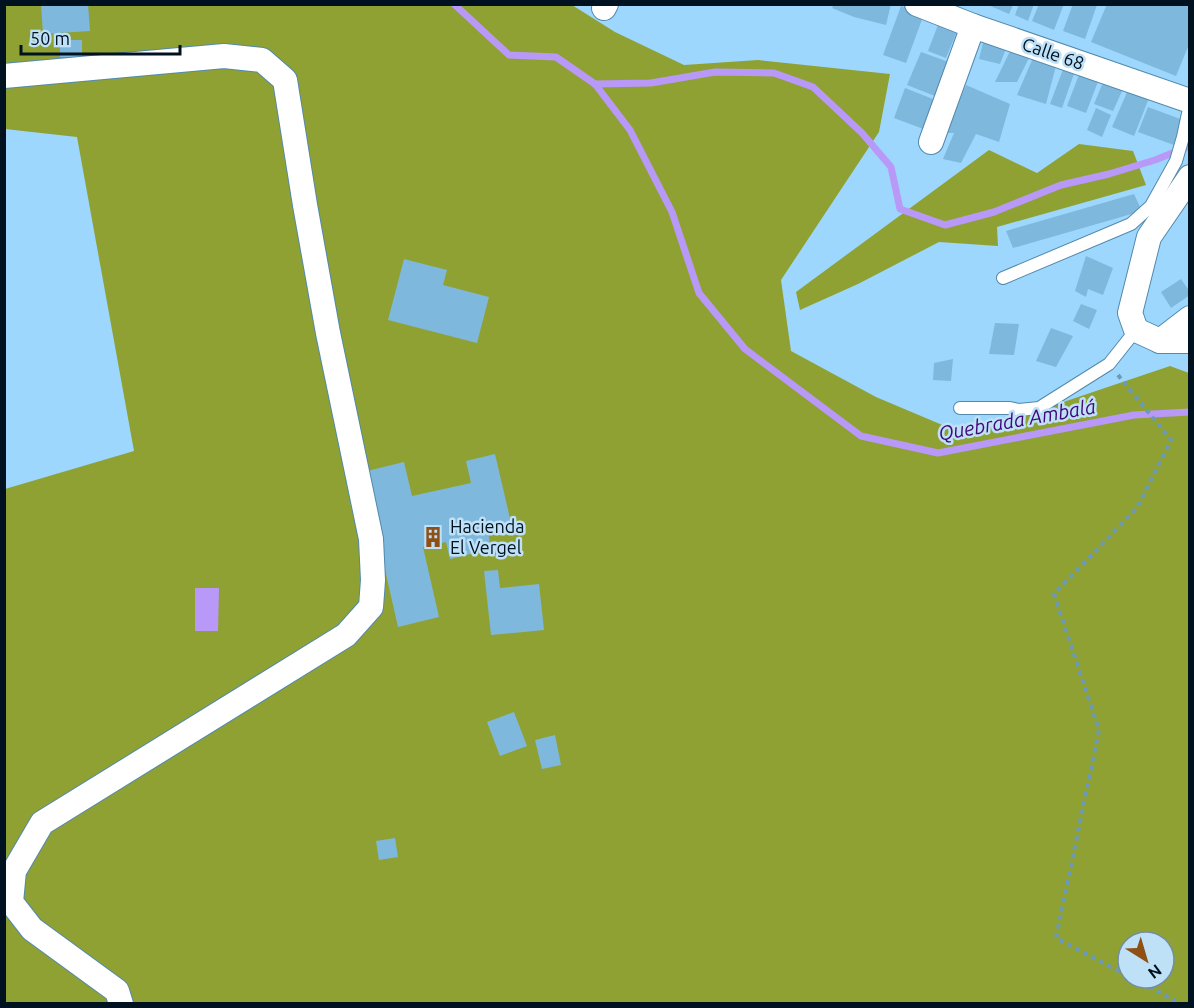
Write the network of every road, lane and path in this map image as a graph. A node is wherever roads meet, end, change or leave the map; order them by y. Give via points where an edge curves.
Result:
1 (928, 6) edge
2 (973, 26) junction
3 (4, 76) edge
4 (1190, 103) edge
5 (931, 142) dead end
6 (1183, 169) edge
7 (1003, 278) dead end
8 (1190, 318) edge
9 (1132, 322) junction
10 (1160, 341) junction
11 (1190, 342) edge
12 (1109, 364) junction
13 (960, 408) dead end
14 (1116, 970) edge
15 (1155, 990) edge
16 (121, 1004) edge
17 (1172, 1004) edge

1 - 2 street, Calle 68
2 - 4 street, Calle 68
2 - 5 street
3 - 16 street via 224,56 261,60 285,80 328,333 371,539 371,608 346,635 42,823 14,872 11,902 32,929 117,991
4 - 6 lane via 1183,137
6 - 7 lane via 1131,224
6 - 9 street via 1149,237
8 - 10 street
9 - 10 street
9 - 12 lane
10 - 11 street
12 - 13 lane via 1039,408
12 - 14 path via 1171,440 1137,508 1054,594 1099,730 1056,938
15 - 17 path via 1174,1000

